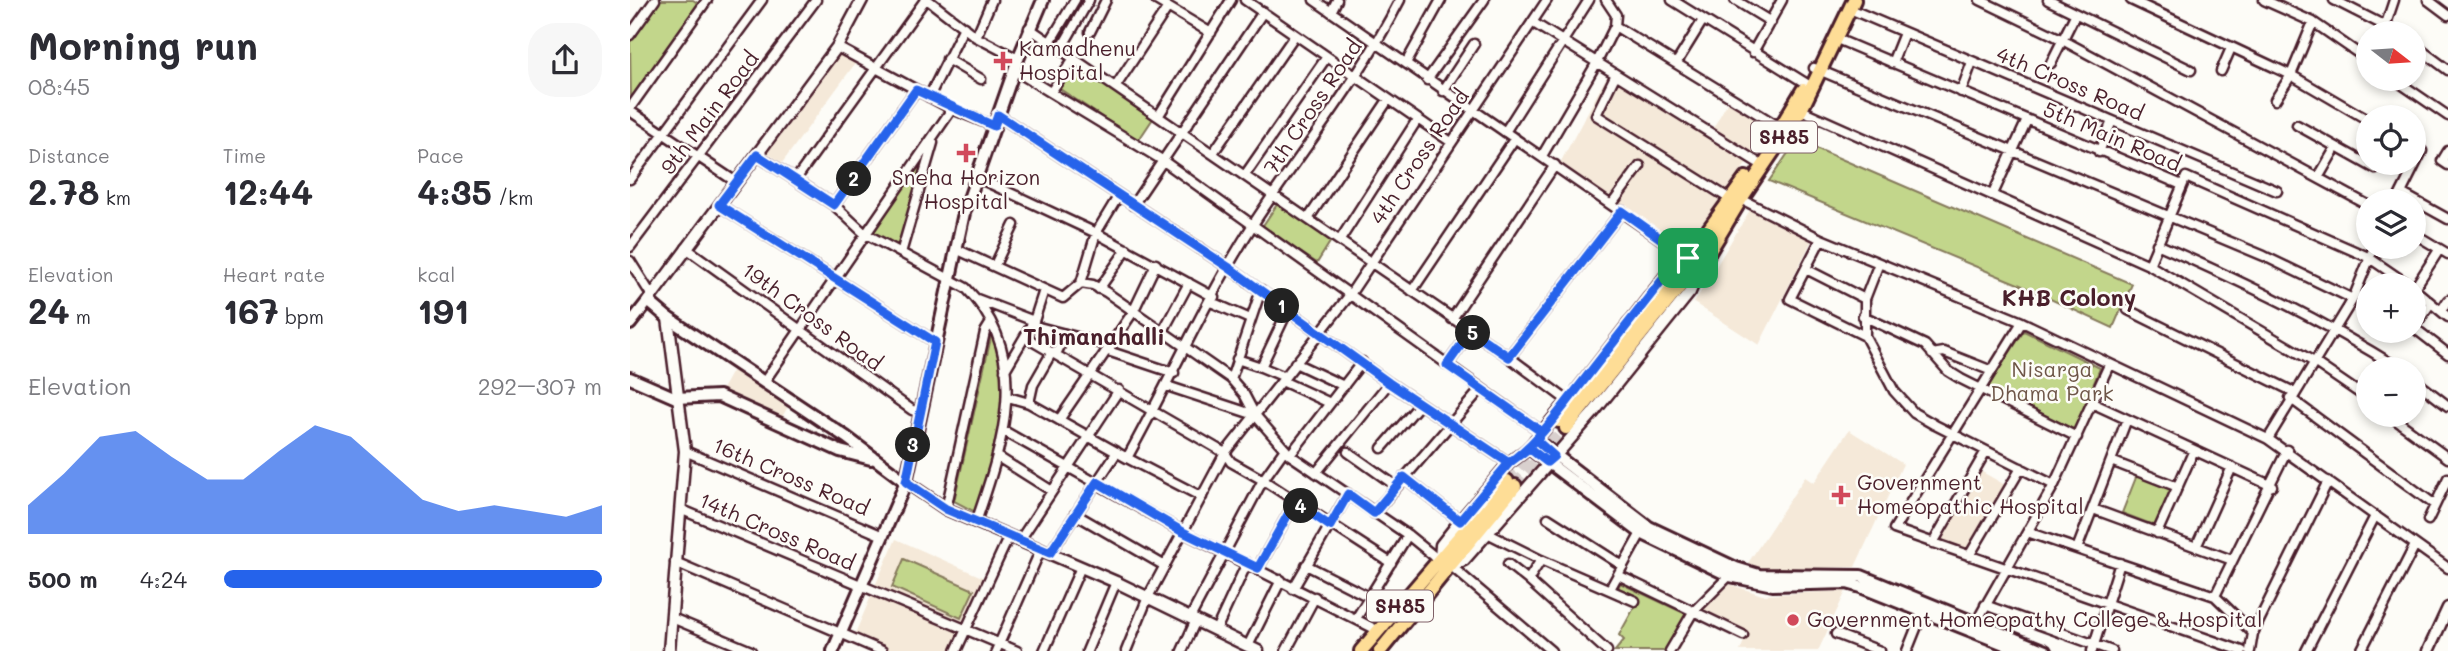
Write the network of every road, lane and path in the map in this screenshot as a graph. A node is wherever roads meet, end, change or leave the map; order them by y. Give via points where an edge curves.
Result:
1 (655, 0) edge
2 (707, 0) edge
3 (762, 0) edge
4 (816, 0) edge
5 (862, 0) edge
6 (992, 0) edge
7 (1043, 0) edge
8 (1075, 0) edge
9 (1089, 0) edge
10 (1106, 0) edge
11 (1156, 0) edge
12 (1231, 0) edge
13 (1245, 0) edge
14 (1263, 0) edge
15 (1314, 0) edge
16 (1337, 0) edge
17 (1400, 0) edge
18 (1441, 0) edge
19 (1484, 0) edge
20 (1547, 0) edge
21 (1589, 0) edge
22 (1606, 0) edge
23 (1672, 0) edge
24 (1735, 0) edge
25 (1782, 0) edge
26 (1980, 0) edge
27 (2048, 0) edge
28 (2131, 0) edge
29 (2264, 0) edge
30 (2334, 0) edge
31 (2394, 0) edge
32 (2428, 0) edge
33 (929, 1) edge
34 (1850, 3) edge
35 (1168, 7) junction
36 (1261, 10) junction
37 (1331, 12) junction
38 (2076, 15) junction
39 (2448, 15) edge
40 (1703, 20) junction
41 (2372, 21) edge
42 (2388, 21) edge
43 (1532, 22) junction
44 (1771, 22) junction
45 (2313, 22) junction
46 (1615, 26) junction
47 (964, 27) junction
48 (1029, 28) junction
49 (1090, 32) dead end
50 (1211, 33) junction
51 (1904, 33) junction
52 (630, 35) edge
53 (1294, 35) junction
54 (976, 37) junction
55 (1837, 39) junction
56 (2062, 40) junction
57 (1050, 42) junction
58 (1562, 43) junction
59 (1377, 44) junction
60 (1474, 44) dead end
61 (837, 47) junction
62 (2231, 48) junction
63 (1061, 49) junction
64 (2356, 51) edge
65 (1753, 52) junction
66 (2426, 54) edge
67 (1074, 58) junction
68 (1326, 58) junction
69 (947, 59) junction
70 (1677, 62) junction
71 (1972, 62) junction
72 (1406, 63) junction
73 (1892, 63) junction
74 (2051, 63) dead end
75 (1016, 64) junction
76 (1597, 65) junction
77 (878, 70) junction
78 (1817, 70) junction
79 (2192, 70) dead end
80 (2448, 70) edge
81 (2221, 71) dead end
82 (2291, 75) junction
83 (1615, 76) junction
84 (1357, 78) junction
85 (981, 79) dead end
86 (1427, 80) junction
87 (1807, 84) junction
88 (1116, 86) junction
89 (916, 90) junction
90 (1443, 91) junction
91 (2412, 91) edge
92 (1051, 92) junction
93 (1961, 92) junction
94 (929, 97) junction
95 (1388, 100) junction
96 (2275, 100) dead end
97 (630, 109) edge
98 (952, 109) junction
99 (1801, 110) junction
100 (1472, 111) junction
101 (2356, 113) edge
102 (1159, 115) junction
103 (2448, 116) edge
104 (996, 120) junction
105 (1417, 120) junction
106 (2027, 120) junction
107 (2112, 121) junction
108 (2297, 125) dead end
109 (1781, 128) junction
110 (1505, 132) junction
111 (665, 134) junction
112 (1180, 134) junction
113 (935, 137) junction
114 (1515, 138) junction
115 (1451, 142) junction
116 (2336, 147) junction
117 (2013, 150) junction
118 (2448, 151) edge
119 (2099, 152) junction
120 (1213, 153) junction
121 (757, 155) junction
122 (1542, 156) junction
123 (698, 157) junction
124 (2356, 158) edge
125 (1162, 160) junction
126 (1757, 162) junction
127 (1555, 165) junction
128 (2448, 165) edge
129 (1640, 166) dead end
130 (1244, 175) junction
131 (976, 177) junction
132 (2318, 178) junction
133 (796, 179) junction
134 (630, 180) edge
135 (736, 182) junction
136 (2182, 185) junction
137 (2277, 191) dead end
138 (1993, 194) junction
139 (1119, 195) junction
140 (1274, 196) junction
141 (1735, 199) junction
142 (2356, 199) edge
143 (1612, 204) junction
144 (719, 205) junction
145 (834, 205) junction
146 (1133, 205) junction
147 (2426, 209) edge
148 (1622, 211) junction
149 (2168, 217) junction
150 (1308, 219) junction
151 (2448, 219) edge
152 (1254, 224) junction
153 (1014, 225) dead end
154 (864, 233) junction
155 (1096, 233) junction
156 (1821, 239) junction
157 (1340, 240) junction
158 (2426, 242) edge
159 (2157, 244) junction
160 (630, 247) edge
161 (686, 248) junction
162 (956, 249) junction
163 (1127, 249) junction
164 (2439, 250) junction
165 (2356, 252) edge
166 (901, 253) junction
167 (2448, 254) edge
168 (1688, 258) junction
169 (2371, 259) edge
170 (630, 261) edge
171 (1371, 262) junction
172 (1879, 263) junction
173 (1156, 264) junction
174 (995, 265) junction
175 (2149, 265) junction
176 (1228, 267) junction
177 (1700, 267) junction
178 (1806, 269) junction
179 (2391, 273) edge
180 (2423, 273) edge
181 (949, 278) junction
182 (834, 279) junction
183 (1081, 283) junction
184 (1189, 283) junction
185 (1100, 289) junction
186 (1044, 290) junction
187 (1261, 290) junction
188 (1412, 291) junction
189 (2356, 292) edge
190 (1349, 296) junction
191 (650, 299) junction
192 (977, 299) junction
193 (1212, 299) junction
194 (1865, 299) junction
195 (2353, 299) junction
196 (2426, 299) edge
197 (2448, 300) edge
198 (2431, 303) junction
199 (1288, 310) junction
200 (2128, 310) dead end
201 (2426, 310) edge
202 (1133, 312) junction
203 (2445, 314) edge
204 (1863, 316) junction
205 (668, 318) junction
206 (1250, 319) junction
207 (1452, 319) junction
208 (2022, 322) junction
209 (1033, 323) junction
210 (630, 324) edge
211 (990, 324) junction
212 (2335, 328) junction
213 (797, 330) junction
214 (1471, 331) junction
215 (1162, 332) junction
216 (1320, 332) junction
217 (1066, 334) junction
218 (1865, 336) junction
219 (1025, 337) junction
220 (2426, 337) edge
221 (935, 342) junction
222 (1109, 348) junction
223 (1186, 349) junction
224 (1054, 353) junction
225 (1932, 354) junction
226 (2448, 354) edge
227 (1509, 357) junction
228 (2381, 357) edge
229 (1237, 359) junction
230 (1362, 362) junction
231 (2314, 362) junction
232 (1295, 363) junction
233 (1447, 365) junction
234 (2109, 365) junction
235 (1261, 368) junction
236 (1005, 370) junction
237 (1992, 371) junction
238 (1092, 373) junction
239 (1174, 373) junction
240 (630, 378) edge
241 (1230, 379) junction
242 (1283, 379) junction
243 (764, 382) junction
244 (1389, 383) junction
245 (1167, 386) junction
246 (1344, 386) junction
247 (1981, 388) junction
248 (1481, 389) junction
249 (2426, 389) edge
250 (1119, 390) junction
251 (2356, 391) edge
252 (2292, 395) junction
253 (1008, 397) junction
254 (676, 398) junction
255 (1568, 401) junction
256 (1029, 402) junction
257 (1330, 403) junction
258 (2092, 403) junction
259 (1420, 404) junction
260 (2448, 407) edge
261 (1154, 410) junction
262 (920, 412) junction
263 (1255, 415) junction
264 (2127, 419) junction
265 (1059, 420) junction
266 (1452, 426) junction
267 (2405, 427) edge
268 (1004, 431) junction
269 (1953, 434) junction
270 (1088, 436) junction
271 (2077, 437) junction
272 (2268, 439) junction
273 (1536, 440) junction
274 (1382, 448) dead end
275 (2194, 450) junction
276 (2287, 450) junction
277 (685, 451) junction
278 (1986, 451) junction
279 (1117, 452) junction
280 (1288, 452) junction
281 (1349, 452) dead end
282 (1225, 453) junction
283 (998, 457) junction
284 (1127, 458) junction
285 (2448, 458) edge
286 (1550, 459) junction
287 (877, 461) junction
288 (2112, 461) junction
289 (1509, 463) junction
290 (1068, 466) junction
291 (2232, 467) junction
292 (2021, 468) junction
293 (1316, 473) junction
294 (1404, 477) junction
295 (2448, 478) edge
296 (1263, 480) junction
297 (2328, 481) junction
298 (906, 482) junction
299 (1097, 482) junction
300 (1511, 483) tunnel mouth
301 (2054, 485) junction
302 (1396, 486) junction
303 (2272, 486) junction
304 (2178, 487) junction
305 (1052, 491) junction
306 (1348, 494) junction
307 (1202, 497) junction
308 (1295, 502) junction
309 (2435, 505) junction
310 (680, 509) junction
311 (946, 509) junction
312 (2093, 509) junction
313 (1374, 513) junction
314 (1075, 514) junction
315 (2375, 516) junction
316 (1548, 518) dead end
317 (2428, 520) dead end
318 (1460, 521) junction
319 (976, 522) junction
320 (1330, 526) junction
321 (1183, 532) junction
322 (1487, 533) junction
323 (1641, 533) junction
324 (2030, 533) junction
325 (2157, 533) junction
326 (1408, 535) junction
327 (883, 536) junction
328 (1009, 536) junction
329 (1020, 540) junction
330 (1933, 543) junction
331 (2415, 545) junction
332 (2196, 547) junction
333 (2077, 549) junction
334 (1045, 551) junction
335 (1224, 551) junction
336 (1969, 556) junction
337 (1541, 560) junction
338 (2232, 560) junction
339 (675, 562) junction
340 (1247, 563) junction
341 (1391, 563) junction
342 (1445, 564) junction
343 (1508, 564) dead end
344 (2120, 564) junction
345 (1306, 565) junction
346 (1081, 566) junction
347 (1165, 566) junction
348 (1623, 566) junction
349 (1258, 568) junction
350 (2448, 568) edge
351 (2006, 569) junction
352 (1733, 572) junction
353 (1618, 575) junction
354 (1281, 580) junction
355 (1528, 580) junction
356 (1116, 582) junction
357 (860, 587) junction
358 (1293, 589) junction
359 (1611, 589) junction
360 (2215, 596) junction
361 (1148, 597) junction
362 (1315, 597) junction
363 (1370, 597) junction
364 (1635, 601) dead end
365 (2107, 604) junction
366 (1985, 606) junction
367 (2448, 608) edge
368 (1923, 611) junction
369 (1693, 612) junction
370 (1357, 617) junction
371 (672, 618) junction
372 (1193, 619) junction
373 (1974, 626) junction
374 (965, 630) junction
375 (1216, 630) junction
376 (1379, 631) junction
377 (841, 633) junction
378 (2253, 633) junction
379 (1836, 634) dead end
380 (1743, 635) dead end
381 (998, 648) edge
382 (1253, 648) edge
383 (2093, 648) edge
384 (669, 651) edge
385 (751, 651) edge
386 (833, 651) edge
387 (882, 651) edge
388 (956, 651) edge
389 (1017, 651) edge
390 (1044, 651) edge
391 (1087, 651) edge
392 (1126, 651) edge
393 (1182, 651) edge
394 (1286, 651) edge
395 (1361, 651) edge
396 (1380, 651) edge
397 (1551, 651) edge
398 (1607, 651) edge
399 (1670, 651) edge
400 (1880, 651) edge
401 (1907, 651) edge
402 (2022, 651) edge
403 (2045, 651) edge
404 (2112, 651) edge
405 (2242, 651) edge
406 (2250, 651) edge
407 (2306, 651) edge
408 (2361, 651) edge
409 (2428, 651) edge

1 - 52 street
2 - 97 street
3 - 111 street
4 - 123 street, 9th Main Road
5 - 61 street
6 - 54 street
7 - 48 main road
8 - 57 street
9 - 63 street
10 - 49 street
11 - 35 street
12 - 50 street
13 - 36 street
14 - 36 street
15 - 37 street
16 - 37 street
17 - 59 street, 7th Cross Road
18 - 72 street
19 - 86 street
20 - 43 street, 4th Cross Road
21 - 58 street
22 - 46 street via 1616,15
23 - 40 street
24 - 44 street
25 - 44 street
26 - 56 street
27 - 38 street
28 - 62 street
29 - 45 street
30 - 41 street
31 - 42 street
32 - 39 street
33 - 47 street
33 - 77 street
34 - 51 street, 4th Cross Road
34 - 55 main road, SH85
34 - 78 main road, SH85
35 - 50 street
35 - 88 street
36 - 53 street
36 - 112 street
37 - 59 street
38 - 56 street
38 - 79 street
40 - 65 street
40 - 70 street
43 - 58 street
43 - 100 street, 4th Cross Road
44 - 65 street
45 - 64 street
45 - 82 street
46 - 70 street
46 - 76 street
47 - 54 street
47 - 69 street
48 - 57 street
48 - 75 main road
50 - 102 street
51 - 71 street, 4th Cross Road
51 - 73 street
53 - 68 street
53 - 120 street
54 - 75 street
55 - 73 street, 5th Main Road
55 - 78 main road, SH85
56 - 74 street
56 - 132 street
57 - 63 street
58 - 76 street
58 - 110 street
59 - 72 street
59 - 84 street, 7th Cross Road
60 - 90 street
61 - 77 street
61 - 121 street
62 - 81 street
62 - 82 street
63 - 67 street
65 - 87 street
66 - 80 street
67 - 88 street
67 - 92 street
68 - 84 street
68 - 130 street
69 - 85 street
69 - 94 street
70 - 109 street
71 - 93 street
71 - 107 street, 4th Cross Road
72 - 86 street
73 - 93 street, 5th Main Road
75 - 92 street
75 - 104 main road
76 - 83 street
76 - 122 street
77 - 89 street
77 - 133 street
78 - 87 main road, SH85
78 - 99 main road, SH85
78 - 117 street
82 - 96 street
82 - 101 street
83 - 126 street
83 - 141 street via 1596,115
84 - 95 street
84 - 140 street, 7th Cross Road
86 - 90 street
87 - 109 main road, SH85
88 - 102 street
89 - 94 street
89 - 145 street
90 - 100 street
91 - 103 street
92 - 125 street
93 - 106 street, 5th Main Road
94 - 98 street
95 - 105 street
95 - 150 street
97 - 111 street
98 - 104 street
98 - 113 street
99 - 138 street
99 - 141 main road, SH85
100 - 110 street
100 - 115 street, 4th Cross Road
102 - 112 street
104 - 131 main road
104 - 139 street
105 - 115 street
105 - 157 street
106 - 117 street
106 - 119 street, 5th Main Road
107 - 119 street
107 - 137 street, 4th Cross Road
108 - 116 street
109 - 126 main road, SH85
110 - 114 street
111 - 123 street
111 - 134 street
112 - 120 street
112 - 125 street
113 - 154 street
113 - 166 street
114 - 122 street
114 - 188 street
115 - 171 street, 4th Cross Road
116 - 124 street
116 - 132 street
117 - 138 street
117 - 149 street
118 - 128 street via 2442,161
119 - 136 street, 5th Main Road
120 - 130 street
121 - 133 street
121 - 135 street
122 - 127 street
123 - 135 street
123 - 160 street, 9th Main Road
125 - 146 street
125 - 152 street
126 - 141 main road, SH85
127 - 143 street
127 - 207 street
129 - 143 street
130 - 140 street
131 - 155 street
131 - 162 main road
132 - 142 street
133 - 145 street
135 - 144 street
136 - 149 street
136 - 165 street, 5th Main Road via 2186,177
138 - 175 street
139 - 146 street
139 - 155 street
140 - 150 street
140 - 152 street, 7th Cross Road
141 - 156 street
141 - 168 main road, SH85
141 - 177 main road, SH85
143 - 148 street
144 - 161 street
144 - 182 street
145 - 154 street
146 - 176 street
147 - 151 street
148 - 168 street
148 - 227 street
149 - 159 street
149 - 195 street
150 - 157 street
152 - 176 street, 7th Cross Road
152 - 190 street
153 - 174 street
154 - 166 street
154 - 182 street
155 - 163 street
155 - 183 street
156 - 172 street
156 - 178 street
157 - 171 street
158 - 164 street
159 - 175 street
159 - 212 street
161 - 191 street
161 - 213 street, 19th Cross Road
162 - 174 street
162 - 181 main road
163 - 173 street
163 - 185 street
164 - 167 street
164 - 180 street
166 - 181 street
168 - 177 main road, SH85 via 1563,424
168 - 255 street, SH85 via 1670,270
169 - 179 street
170 - 191 street
171 - 188 street
171 - 190 street, 4th Cross Road
172 - 194 street
172 - 208 street
173 - 184 street
173 - 202 street
174 - 186 street
175 - 231 street
176 - 187 street
176 - 193 street, 7th Cross Road
177 - 286 street, SH85 via 1690,292
178 - 194 street
178 - 218 street via 1790,299
181 - 192 street
181 - 221 main road
182 - 213 street
182 - 221 street
183 - 185 street
183 - 186 street via 1063,298
184 - 193 street
184 - 215 street
185 - 202 street
186 - 209 street
187 - 199 street
187 - 206 street
188 - 207 street
189 - 195 street
190 - 216 street, 4th Cross Road
190 - 233 street
191 - 205 main road
191 - 210 main road
192 - 209 street
192 - 211 street
193 - 206 street
193 - 223 street, 7th Cross Road
194 - 204 street
195 - 212 street
196 - 198 street
197 - 203 street
198 - 201 street
198 - 203 street
199 - 216 street
199 - 235 street
200 - 252 street
202 - 215 street
202 - 222 street
204 - 218 street
204 - 225 street via 1917,340
205 - 243 main road
205 - 254 street
206 - 229 street
207 - 214 street
208 - 234 street
208 - 237 street
209 - 217 street
209 - 219 street
211 - 236 street
211 - 311 street
212 - 228 street
212 - 231 street
213 - 243 street
213 - 262 street, 19th Cross Road
214 - 227 street
214 - 233 street
215 - 223 street
216 - 230 street
216 - 232 street, 4th Cross Road
217 - 222 street
217 - 224 street
218 - 269 street via 1894,391 1914,413
219 - 224 street
219 - 236 street
220 - 226 street
221 - 262 main road
222 - 238 street
222 - 239 street
223 - 239 street, 7th Cross Road
223 - 241 street
224 - 238 street
224 - 256 street via 1033,385
225 - 237 street via 1944,352
225 - 247 street via 1948,371
227 - 255 street
229 - 235 street
229 - 241 street
230 - 244 street
230 - 246 street
231 - 251 street
231 - 252 street
232 - 242 street, 4th Cross Road
232 - 246 street
233 - 248 street
234 - 258 street
234 - 272 street
235 - 242 street
236 - 253 street
237 - 247 street
238 - 250 street
238 - 265 street
239 - 245 street, 7th Cross Road
240 - 254 main road
241 - 263 street
242 - 257 street
242 - 263 street, 4th Cross Road
243 - 287 main road
244 - 259 street
244 - 293 street
245 - 261 street, 7th Cross Road
245 - 263 street
246 - 257 street
247 - 269 street
247 - 271 street
248 - 266 street
248 - 273 street
249 - 260 street
250 - 261 street
250 - 270 street
252 - 272 street
252 - 309 street
253 - 256 street
253 - 268 street
254 - 277 street
254 - 287 main road via 719,396 840,451
255 - 273 street, SH85
256 - 265 street
257 - 280 street
258 - 264 street
258 - 271 street
259 - 266 street
259 - 274 street
261 - 282 street
261 - 284 street, 7th Cross Road
262 - 298 main road
263 - 280 street
263 - 282 street, 4th Cross Road
264 - 275 street
264 - 288 street
265 - 270 street
266 - 289 street
266 - 294 street
267 - 285 street
268 - 283 street
268 - 290 street
269 - 278 street
269 - 330 street via 1894,529
270 - 279 street
270 - 290 street
271 - 301 street
272 - 276 street
273 - 286 main road
273 - 289 street, SH85
275 - 291 street
275 - 304 street
276 - 297 street
276 - 303 street
277 - 310 street
277 - 327 street, 16th Cross Road
278 - 292 street
278 - 330 street
279 - 284 street
279 - 299 street
280 - 293 street
280 - 296 street
281 - 302 street
282 - 296 street via 1231,462
282 - 307 street, 4th Cross Road
283 - 305 street
283 - 319 street
284 - 307 street
286 - 322 street, SH85
286 - 323 main road
286 - 352 main road via 1648,527
287 - 298 main road
288 - 304 street
288 - 312 street
289 - 318 street, SH85
290 - 299 street
290 - 305 street
291 - 303 street
291 - 332 street
292 - 301 street
292 - 336 street
293 - 306 street
294 - 302 street
294 - 318 street
295 - 309 street
296 - 308 street
296 - 335 street
297 - 315 street
297 - 378 street
298 - 311 street
298 - 327 main road
299 - 314 street
299 - 321 street
300 - 342 main road, SH85
301 - 324 street
302 - 313 street
303 - 338 street
304 - 325 street
305 - 329 street
306 - 313 street
306 - 320 street
307 - 321 street, 4th Cross Road
308 - 320 street
308 - 349 street
309 - 317 street
310 - 339 street
310 - 357 street, 14th Cross Road
311 - 319 street
312 - 325 street
312 - 333 street
313 - 326 street
314 - 334 street
314 - 347 street
315 - 331 street
315 - 407 street
316 - 348 street
318 - 342 street, SH85 via 1441,545
319 - 328 street
320 - 341 street
320 - 345 street
321 - 335 street
321 - 347 street, 4th Cross Road
322 - 337 street
322 - 342 street, SH85 via 1464,560
323 - 348 street
323 - 352 main road
324 - 333 street
324 - 351 street
325 - 332 street
326 - 341 street
326 - 342 street
327 - 357 main road
328 - 329 street
328 - 374 street
329 - 334 street
330 - 336 street
331 - 350 street
331 - 408 street
332 - 338 street
333 - 344 street
334 - 346 street
334 - 381 street
335 - 340 street
335 - 372 street
336 - 351 street
337 - 355 street
337 - 359 street
338 - 360 street
339 - 371 street
339 - 377 street
340 - 349 street
340 - 375 street
341 - 363 street
342 - 376 main road, SH85
342 - 396 main road, SH85
342 - 397 street
343 - 355 street
344 - 360 street
344 - 365 street
345 - 358 street
345 - 363 street
346 - 356 street
346 - 390 street
347 - 361 street, 4th Cross Road
348 - 353 street
349 - 354 street
351 - 365 street
351 - 366 street
352 - 368 main road via 1773,585 1847,583
352 - 369 street
352 - 373 main road via 1861,576
353 - 359 street
353 - 369 street
354 - 358 street
354 - 382 street
355 - 398 street
356 - 361 street
356 - 391 street
357 - 374 street, 14th Cross Road
357 - 377 main road
358 - 362 street
359 - 364 street
360 - 378 street
361 - 372 street
361 - 392 street, 4th Cross Road
362 - 370 street
362 - 394 street
363 - 370 street
365 - 383 street
365 - 405 street
366 - 373 street
366 - 383 street
367 - 409 street
368 - 373 main road
368 - 401 street
369 - 380 street
369 - 399 street
370 - 376 street
371 - 384 street
371 - 385 street
372 - 375 street
372 - 393 street
373 - 402 main road
373 - 403 main road
374 - 381 street, 14th Cross Road
374 - 388 street
375 - 382 street
376 - 395 main road, SH85
377 - 386 main road
377 - 387 street
378 - 406 street
379 - 400 street
381 - 389 street, 14th Cross Road
383 - 404 street

